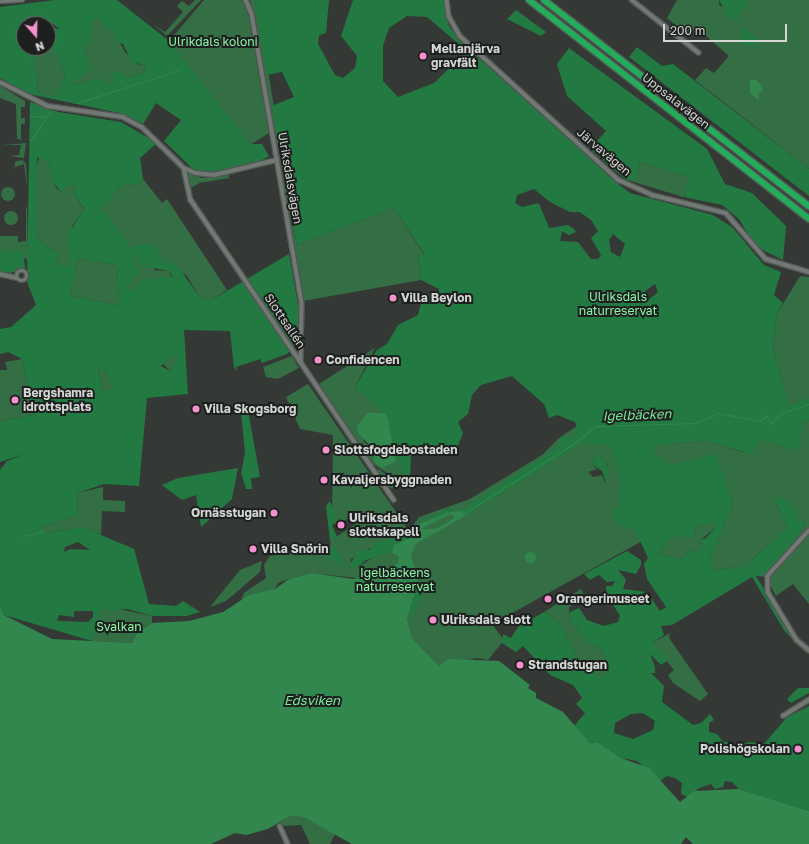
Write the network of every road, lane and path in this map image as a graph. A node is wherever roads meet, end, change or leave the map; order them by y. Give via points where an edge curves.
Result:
1 (22, 0) edge
2 (246, 0) edge
3 (447, 0) edge
4 (530, 0) edge
5 (544, 0) edge
6 (632, 0) edge
7 (0, 1) edge
8 (699, 53) dead end
9 (0, 82) edge
10 (277, 160) junction
11 (184, 168) junction
12 (809, 206) edge
13 (809, 219) edge
14 (809, 272) edge
15 (0, 274) edge
16 (16, 278) dead end
17 (301, 362) junction
18 (394, 500) dead end
19 (809, 531) edge
20 (809, 650) edge
21 (809, 700) edge
22 (783, 716) dead end
23 (280, 826) dead end
24 (288, 844) edge

1 - 7 street
2 - 10 street, Ulriksdalsvägen via 252,14
3 - 14 street, Järvavägen via 450,16 460,36 619,180 652,195 726,213 752,248 766,259
4 - 13 highway, Uppsalavägen
5 - 12 highway, Uppsalavägen
6 - 8 street
9 - 11 street via 48,106 123,118 151,134
10 - 11 street via 214,175
10 - 17 street, Ulriksdalsvägen via 302,304
11 - 17 street, Slottsallén via 191,200
15 - 16 street
17 - 18 street, Slottsallén
19 - 20 street via 771,570 768,592 797,640
21 - 22 street
23 - 24 street

